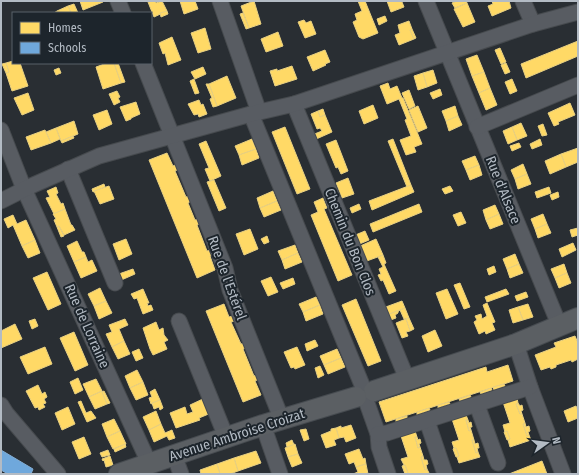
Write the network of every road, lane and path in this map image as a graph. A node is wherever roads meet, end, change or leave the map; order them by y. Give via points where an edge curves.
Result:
1 (118, 1) edge
2 (220, 1) edge
3 (426, 1) edge
4 (523, 1) edge
5 (123, 12) edge
6 (578, 12) edge
7 (533, 24) junction
8 (447, 52) junction
9 (143, 64) edge
10 (578, 85) edge
11 (294, 104) junction
12 (255, 113) junction
13 (477, 127) junction
14 (1, 130) edge
15 (172, 135) junction
16 (68, 169) junction
17 (24, 189) junction
18 (1, 201) edge
19 (115, 283) dead end
20 (578, 318) edge
21 (179, 321) dead end
22 (560, 326) junction
23 (516, 344) junction
24 (407, 379) junction
25 (530, 388) junction
26 (365, 394) junction
27 (1, 405) edge
28 (477, 405) junction
29 (282, 420) junction
30 (427, 421) junction
31 (263, 425) junction
32 (378, 434) junction
33 (226, 437) junction
34 (174, 455) junction
35 (149, 463) junction
36 (498, 463) dead end
37 (58, 474) edge
38 (119, 474) edge
39 (181, 474) edge
40 (280, 474) edge
41 (388, 474) edge
42 (445, 474) edge
43 (563, 474) edge

1 - 5 street
2 - 12 street
3 - 8 street, Rue d'Alsace
4 - 7 street
6 - 7 street
7 - 8 street
8 - 11 street
8 - 13 street, Rue d'Alsace
9 - 15 street, Rue de l'Estérel
10 - 13 street
11 - 12 street
11 - 24 street, Chemin du Bon Clos
12 - 15 street
12 - 26 street
13 - 22 street, Rue d'Alsace
14 - 17 street, Rue de Lorraine
15 - 16 street via 99,156
15 - 29 street, Rue de l'Estérel
16 - 17 street
16 - 19 street
17 - 18 street
17 - 35 street, Rue de Lorraine
20 - 22 main road, Avenue Ambroise Croizat
21 - 33 street
22 - 23 main road, Avenue Ambroise Croizat
23 - 24 main road, Avenue Ambroise Croizat
23 - 25 street
24 - 26 main road, Avenue Ambroise Croizat
25 - 28 street
25 - 43 street
26 - 29 main road, Avenue Ambroise Croizat
26 - 32 street
27 - 37 street
28 - 30 street
28 - 36 street
29 - 31 main road, Avenue Ambroise Croizat
30 - 32 street
30 - 42 street
31 - 33 main road, Avenue Ambroise Croizat
31 - 40 street
32 - 41 street via 378,448
33 - 34 main road, Avenue Ambroise Croizat
34 - 35 main road, Avenue Ambroise Croizat
34 - 39 street
35 - 38 main road, Avenue Ambroise Croizat

